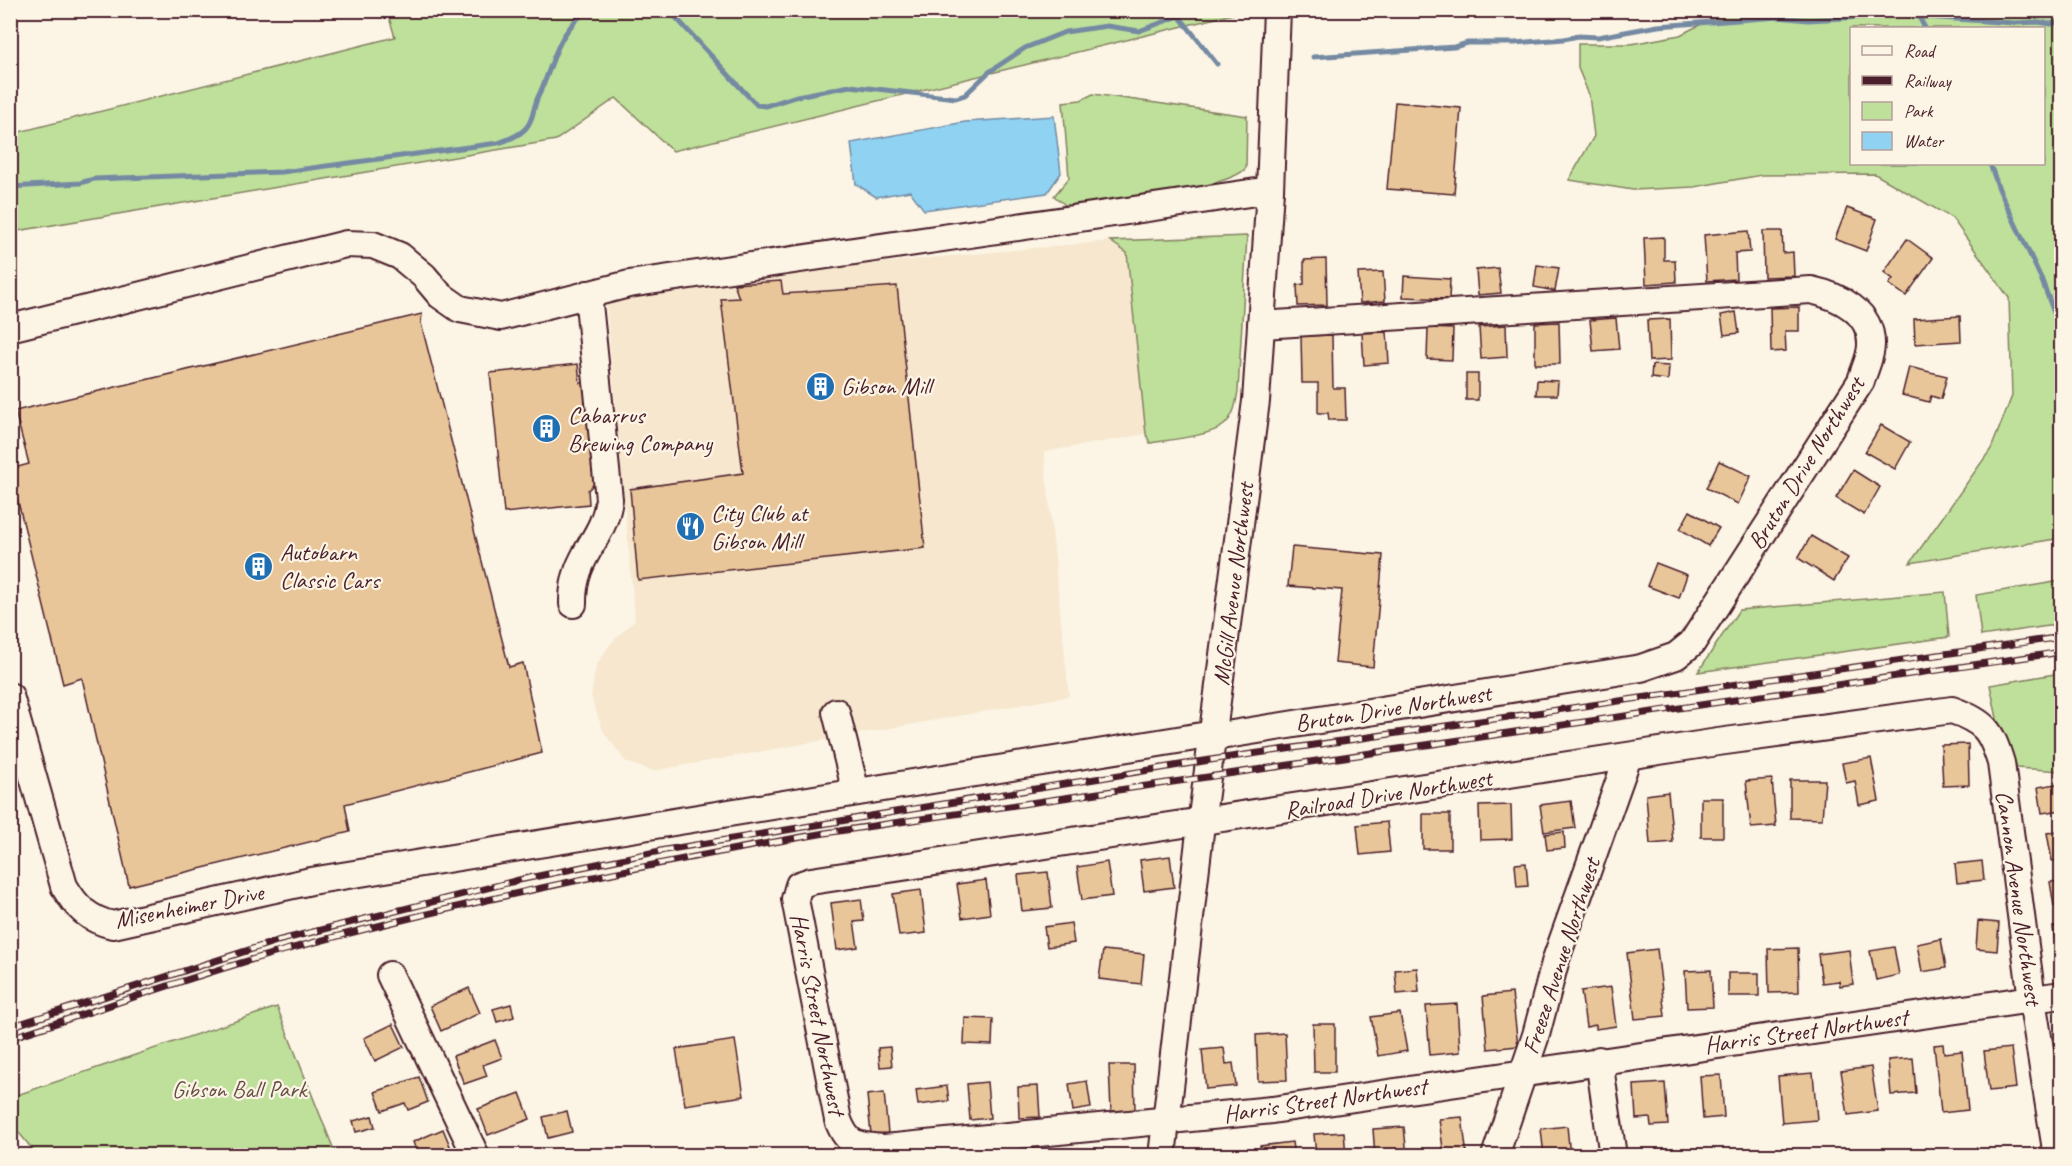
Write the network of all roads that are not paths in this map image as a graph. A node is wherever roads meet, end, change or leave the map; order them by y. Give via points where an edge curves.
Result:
1 (1277, 10) edge
2 (1270, 190) junction
3 (588, 294) junction
4 (1261, 325) junction
5 (10, 328) edge
6 (573, 604) dead end
7 (10, 696) edge
8 (836, 712) dead end
9 (1976, 719) joint
10 (1214, 736) junction
11 (1628, 757) junction
12 (856, 792) junction
13 (1201, 824) junction
14 (799, 885) joint
15 (390, 975) dead end
16 (2061, 995) edge
17 (2032, 999) junction
18 (1599, 1060) junction
19 (1523, 1071) junction
20 (1166, 1120) junction
21 (476, 1155) edge
22 (1162, 1155) edge
23 (1495, 1155) edge
24 (1613, 1155) edge
25 (2056, 1155) edge

1 - 2 street, McGill Avenue Northwest
2 - 3 street via 629,284
2 - 4 street, McGill Avenue Northwest
3 - 5 street via 501,317 480,315 453,304 400,256 373,245 346,244
3 - 6 street via 609,499 604,524 580,560 572,590
4 - 10 street, McGill Avenue Northwest via 1256,400
4 - 10 street, Bruton Drive Northwest via 1811,290 1842,298 1859,314 1870,333 1871,347 1861,381 1692,643 1676,656 1641,668
7 - 12 street, Misenheimer Drive via 64,886 72,901 95,921 113,925 311,881
8 - 12 street
9 - 11 street, Railroad Drive Northwest via 1952,710
9 - 17 street, Cannon Avenue Northwest via 1987,729 2001,764
10 - 12 street, Bruton Drive Northwest
10 - 13 street, McGill Avenue Northwest
11 - 13 street, Railroad Drive Northwest
11 - 19 street, Freeze Avenue Northwest via 1556,959
13 - 14 street, Railroad Drive Northwest
13 - 20 street, McGill Avenue Northwest
14 - 20 street, Harris Street Northwest via 795,899 833,1101 843,1134 858,1146 885,1148
15 - 21 street
16 - 17 street, Harris Street Northwest
17 - 18 street, Harris Street Northwest
17 - 25 street, Cannon Avenue Northwest
18 - 19 street, Harris Street Northwest
18 - 24 street
19 - 20 street, Harris Street Northwest via 1272,1110
19 - 23 street, Freeze Avenue Northwest
20 - 22 street, McGill Avenue Northwest

